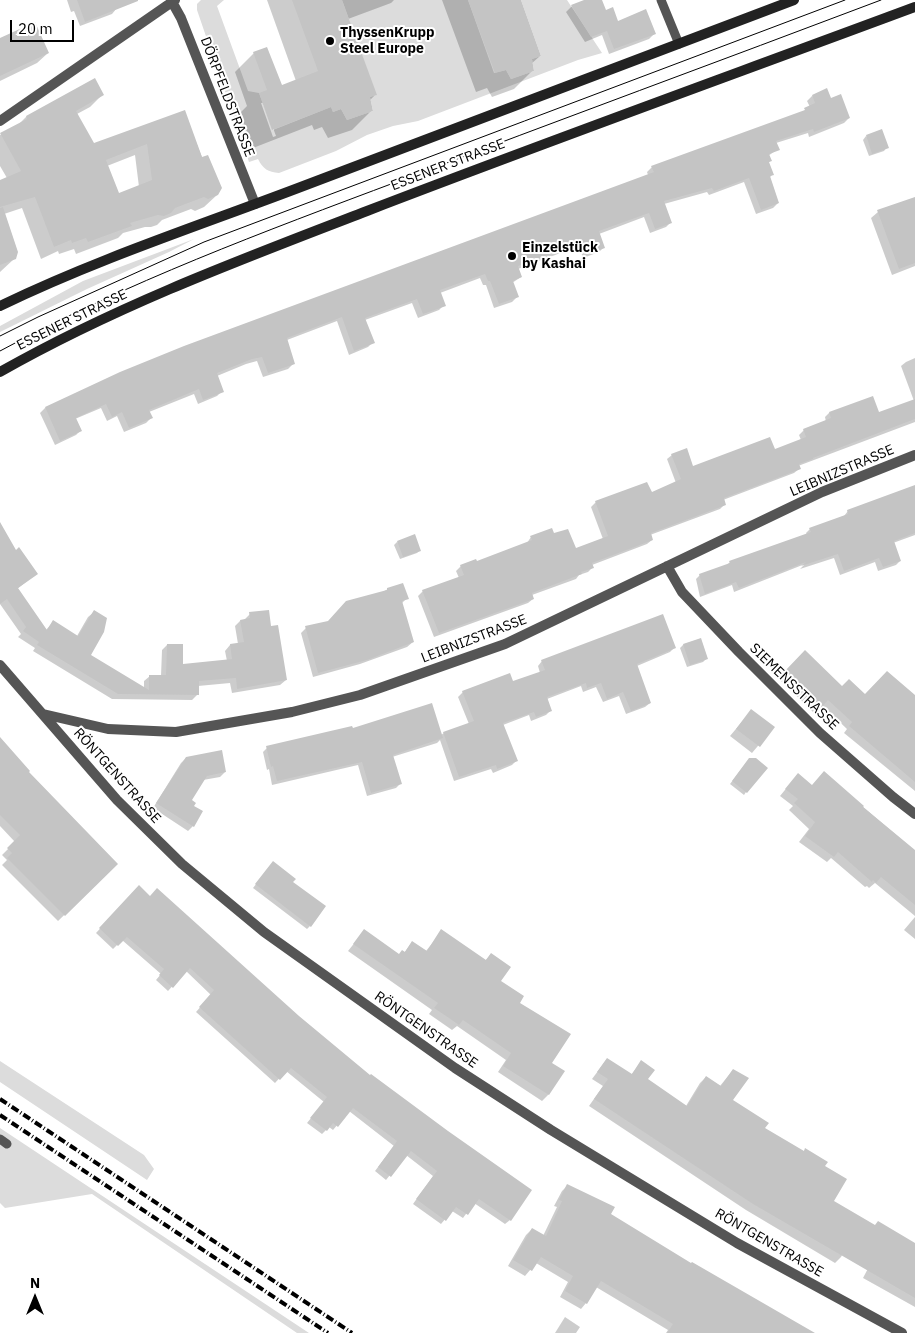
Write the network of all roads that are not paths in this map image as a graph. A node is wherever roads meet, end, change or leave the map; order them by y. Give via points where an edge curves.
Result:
1 (661, 0) edge
2 (794, 0) edge
3 (173, 1) edge
4 (915, 7) edge
5 (679, 44) junction
6 (0, 121) edge
7 (255, 204) junction
8 (0, 306) edge
9 (0, 372) edge
10 (915, 455) edge
11 (667, 566) junction
12 (0, 665) edge
13 (43, 714) junction
14 (915, 814) edge
15 (902, 1333) edge

1 - 5 lane
2 - 5 main road
3 - 6 street
3 - 7 street, DÖRPFELDSTRASSE
4 - 9 main road, ESSENER STRASSE via 248,257 96,321
5 - 7 main road
7 - 8 main road via 86,268
10 - 11 street, LEIBNIZSTRASSE via 822,492
11 - 13 street, LEIBNIZSTRASSE via 505,644 360,695 292,712 176,732 108,729
11 - 14 street, SIEMENSSTRASSE via 682,592 800,713
12 - 13 street, RÖNTGENSTRASSE
13 - 15 street, RÖNTGENSTRASSE via 116,800 182,864 264,932 347,992 455,1068 552,1130 737,1243

